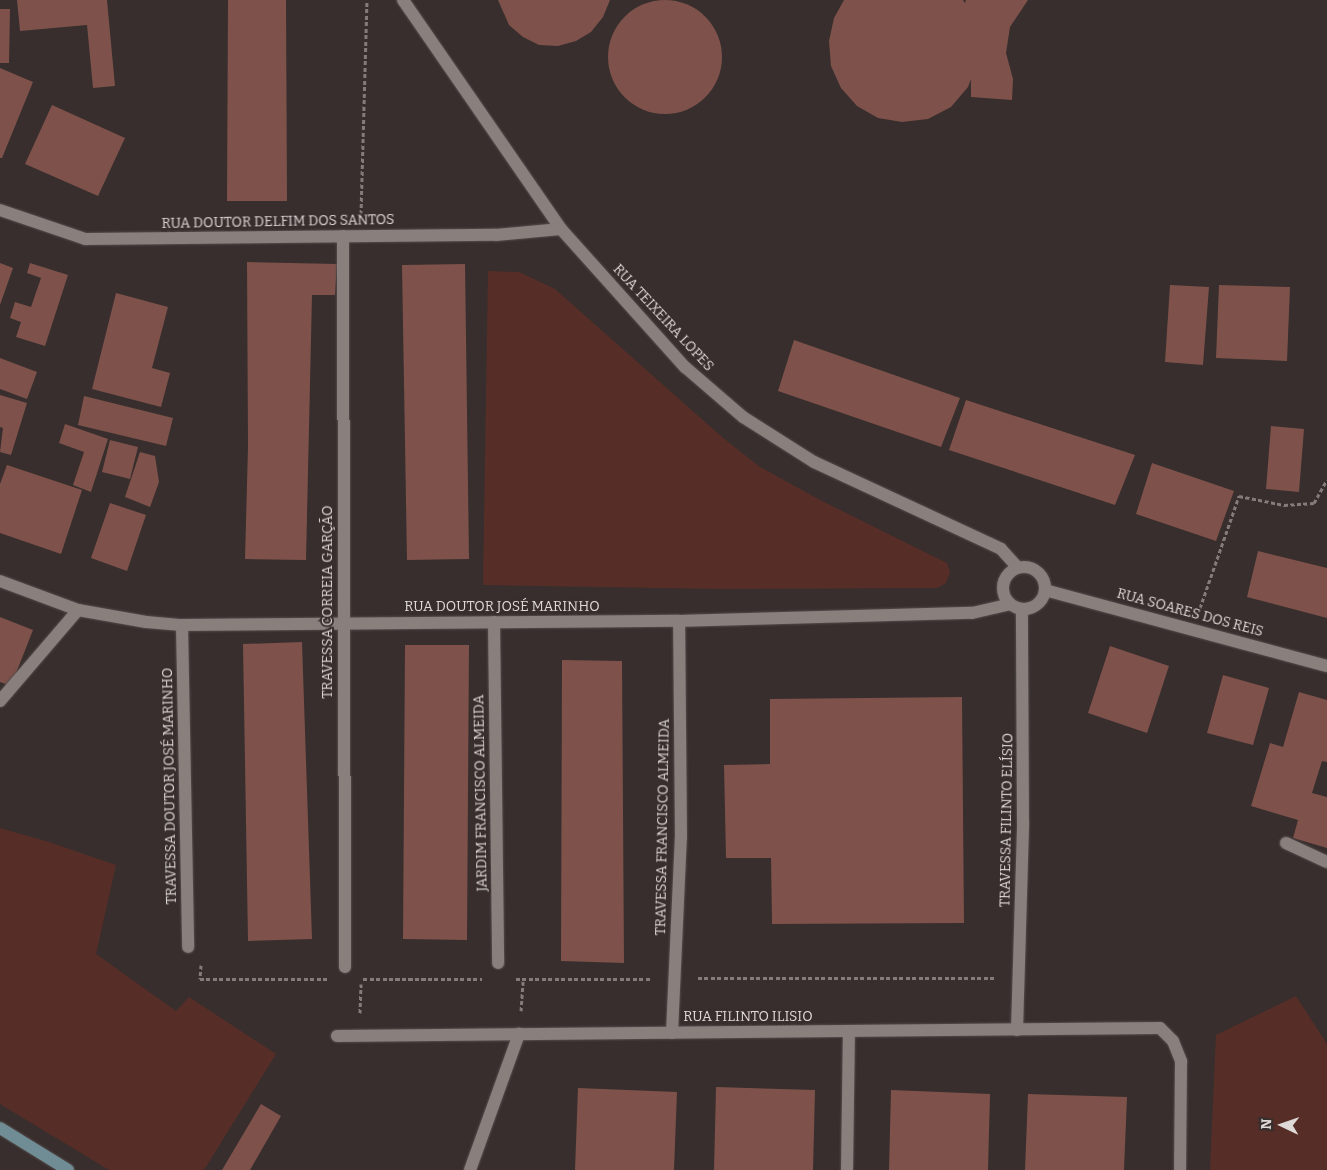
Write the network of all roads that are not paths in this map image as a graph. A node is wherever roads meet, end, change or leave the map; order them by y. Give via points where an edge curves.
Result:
1 (403, 0) edge
2 (0, 210) edge
3 (561, 229) junction
4 (343, 236) junction
5 (1018, 568) junction
6 (0, 581) edge
7 (1045, 590) junction
8 (1010, 604) junction
9 (78, 610) junction
10 (1022, 610) junction
11 (679, 621) junction
12 (494, 622) junction
13 (343, 624) junction
14 (182, 625) junction
15 (1327, 666) edge
16 (0, 702) edge
17 (1286, 843) dead end
18 (1327, 862) edge
19 (188, 947) road end
20 (498, 964) dead end
21 (345, 967) dead end
22 (1017, 1030) junction
23 (849, 1031) junction
24 (672, 1033) junction
25 (519, 1034) junction
26 (337, 1036) dead end
27 (0, 1128) edge
28 (68, 1170) edge
29 (470, 1170) edge
30 (847, 1170) edge
31 (1180, 1170) edge

1 - 3 street, RUA TEIXEIRA LOPES
2 - 4 street, RUA DOUTOR DELFIM DOS SANTOS via 85,239
3 - 4 street, RUA DOUTOR DELFIM DOS SANTOS via 496,236
3 - 5 street, RUA TEIXEIRA LOPES via 684,367 743,417 814,462 1001,549
4 - 13 street, TRAVESSA CORREIA GARÇÃO
5 - 7 street via 1032,568 1038,572 1045,583
5 - 8 street via 1006,577 1004,584 1005,598
6 - 9 street, RUA DOUTOR JOSÉ MARINHO
7 - 10 street via 1040,602
7 - 15 street, RUA SOARES DOS REIS
8 - 10 street
8 - 11 street, RUA DOUTOR JOSÉ MARINHO via 972,613
9 - 14 street, RUA DOUTOR JOSÉ MARINHO
9 - 16 street
10 - 22 street, TRAVESSA FILINTO ELÍSIO via 1023,822
11 - 12 street, RUA DOUTOR JOSÉ MARINHO
11 - 24 street, TRAVESSA FRANCISCO ALMEIDA via 681,836
12 - 13 street, RUA DOUTOR JOSÉ MARINHO
12 - 20 street, JARDIM FRANCISCO ALMEIDA
13 - 14 street, RUA DOUTOR JOSÉ MARINHO
13 - 21 street, TRAVESSA CORREIA GARÇÃO
14 - 19 street, TRAVESSA DOUTOR JOSÉ MARINHO
17 - 18 street
22 - 23 street, RUA FILINTO ILISIO
22 - 31 street, RUA FILINTO ILISIO via 1160,1028 1174,1041 1181,1060
23 - 24 street, RUA FILINTO ILISIO
23 - 30 street
24 - 25 street, RUA FILINTO ILISIO
25 - 26 street, RUA FILINTO ILISIO
25 - 29 street
27 - 28 street

